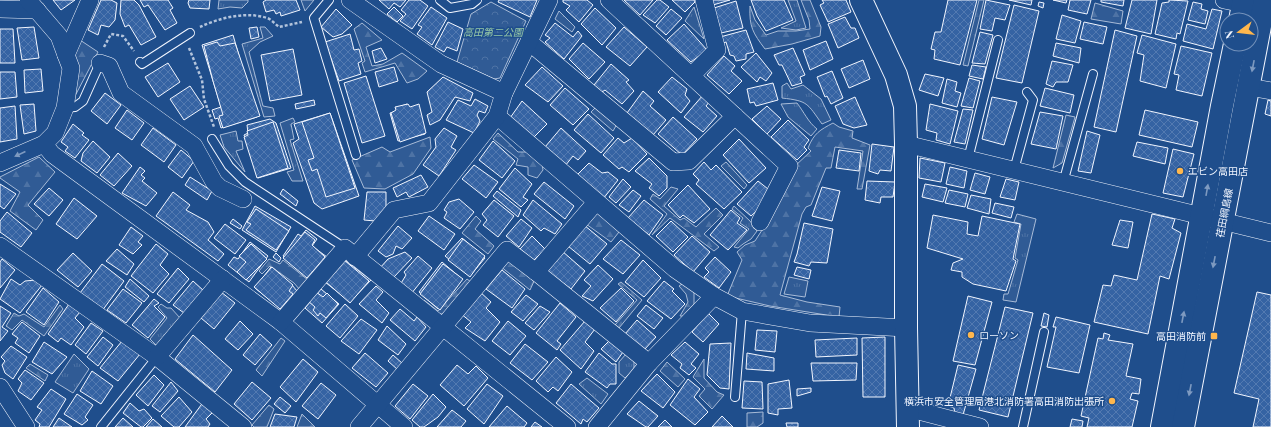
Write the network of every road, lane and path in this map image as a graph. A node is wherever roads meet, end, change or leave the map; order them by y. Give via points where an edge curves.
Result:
1 (90, 0) edge
2 (329, 0) edge
3 (350, 0) edge
4 (440, 0) edge
5 (478, 0) edge
6 (549, 0) edge
7 (609, 0) edge
8 (704, 0) edge
9 (861, 0) edge
10 (1265, 0) edge
11 (32, 5) edge
12 (0, 8) edge
13 (314, 18) junction
14 (187, 35) junction
15 (998, 40) dead end
16 (529, 42) junction
17 (105, 45) dead end
18 (1233, 52) edge
19 (135, 53) dead end
20 (66, 55) junction
21 (100, 62) joint
22 (140, 62) dead end
23 (1093, 74) dead end
24 (691, 76) junction
25 (1249, 87) junction
26 (1271, 91) edge
27 (1027, 92) dead end
28 (504, 93) junction
29 (65, 108) junction
30 (496, 116) junction
31 (735, 116) junction
32 (212, 139) joint
33 (44, 144) junction
34 (906, 144) junction
35 (356, 155) dead end
36 (968, 159) junction
37 (0, 163) edge
38 (1014, 170) junction
39 (1063, 182) junction
40 (243, 199) dead end
41 (596, 202) junction
42 (1212, 219) junction
43 (760, 222) dead end
44 (1271, 233) edge
45 (0, 246) edge
46 (350, 252) junction
47 (536, 272) junction
48 (223, 278) junction
49 (714, 296) junction
50 (742, 311) junction
51 (281, 322) junction
52 (442, 327) junction
53 (906, 328) junction
54 (1044, 332) dead end
55 (157, 357) junction
56 (649, 363) junction
57 (0, 387) edge
58 (735, 397) dead end
59 (378, 405) junction
60 (908, 418) edge
61 (26, 427) edge
62 (101, 427) edge
63 (243, 427) edge
64 (359, 427) edge
65 (404, 427) edge
66 (567, 427) edge
67 (597, 427) edge
68 (980, 427) edge
69 (1023, 427) edge
70 (1162, 427) edge
71 (1183, 427) edge

1 - 20 street
2 - 13 lane
3 - 28 street via 441,64
4 - 5 lane via 450,8 472,4
6 - 16 street
7 - 24 street
8 - 24 street via 717,50
9 - 34 main road via 896,74 905,106
10 -> 25 main road, 荏田綱島線
11 - 12 street
11 - 20 street via 59,36
13 - 14 path via 279,27 268,18 254,15 237,16 218,20
13 - 35 lane
14 - 22 lane via 142,64
14 - 32 path via 214,129
15 - 36 lane
16 - 28 street
16 - 31 street via 673,162 689,161
17 - 19 path via 111,34 123,36
42 -> 18 main road, 荏田綱島線 via 1222,106
20 - 29 street via 71,68
21 - 29 lane via 83,101 75,107
21 - 40 street via 109,66 121,93 194,146 220,188
23 - 39 lane
24 - 31 street
25 - 26 street
25 - 42 main road, 荏田綱島線
27 - 38 lane via 1033,100
28 - 30 street
29 - 33 street via 55,133
30 - 41 street
30 - 46 street via 429,203 394,210
31 - 43 street via 789,166
32 - 46 lane via 229,166 245,182
33 -> 37 street
33 - 48 street via 52,154
34 - 36 street
34 - 53 main road
36 - 38 street
38 - 39 street
39 - 42 street
41 - 47 street
41 - 49 street via 675,269
42 - 44 street
70 -> 42 main road, 荏田綱島線
42 -> 71 main road, 荏田綱島線
45 - 55 street
46 - 51 street
46 - 52 street
47 - 52 street via 507,250
47 - 56 street
48 - 51 street
48 - 55 street
49 - 50 street
49 - 56 street
50 - 53 street via 810,322
50 - 58 lane
51 - 59 street
52 - 59 street
52 - 66 street
53 - 60 main road
54 - 69 lane
55 - 62 lane
55 - 63 street
56 - 67 street
57 - 61 street
59 - 64 street
59 - 65 street
60 - 68 street

